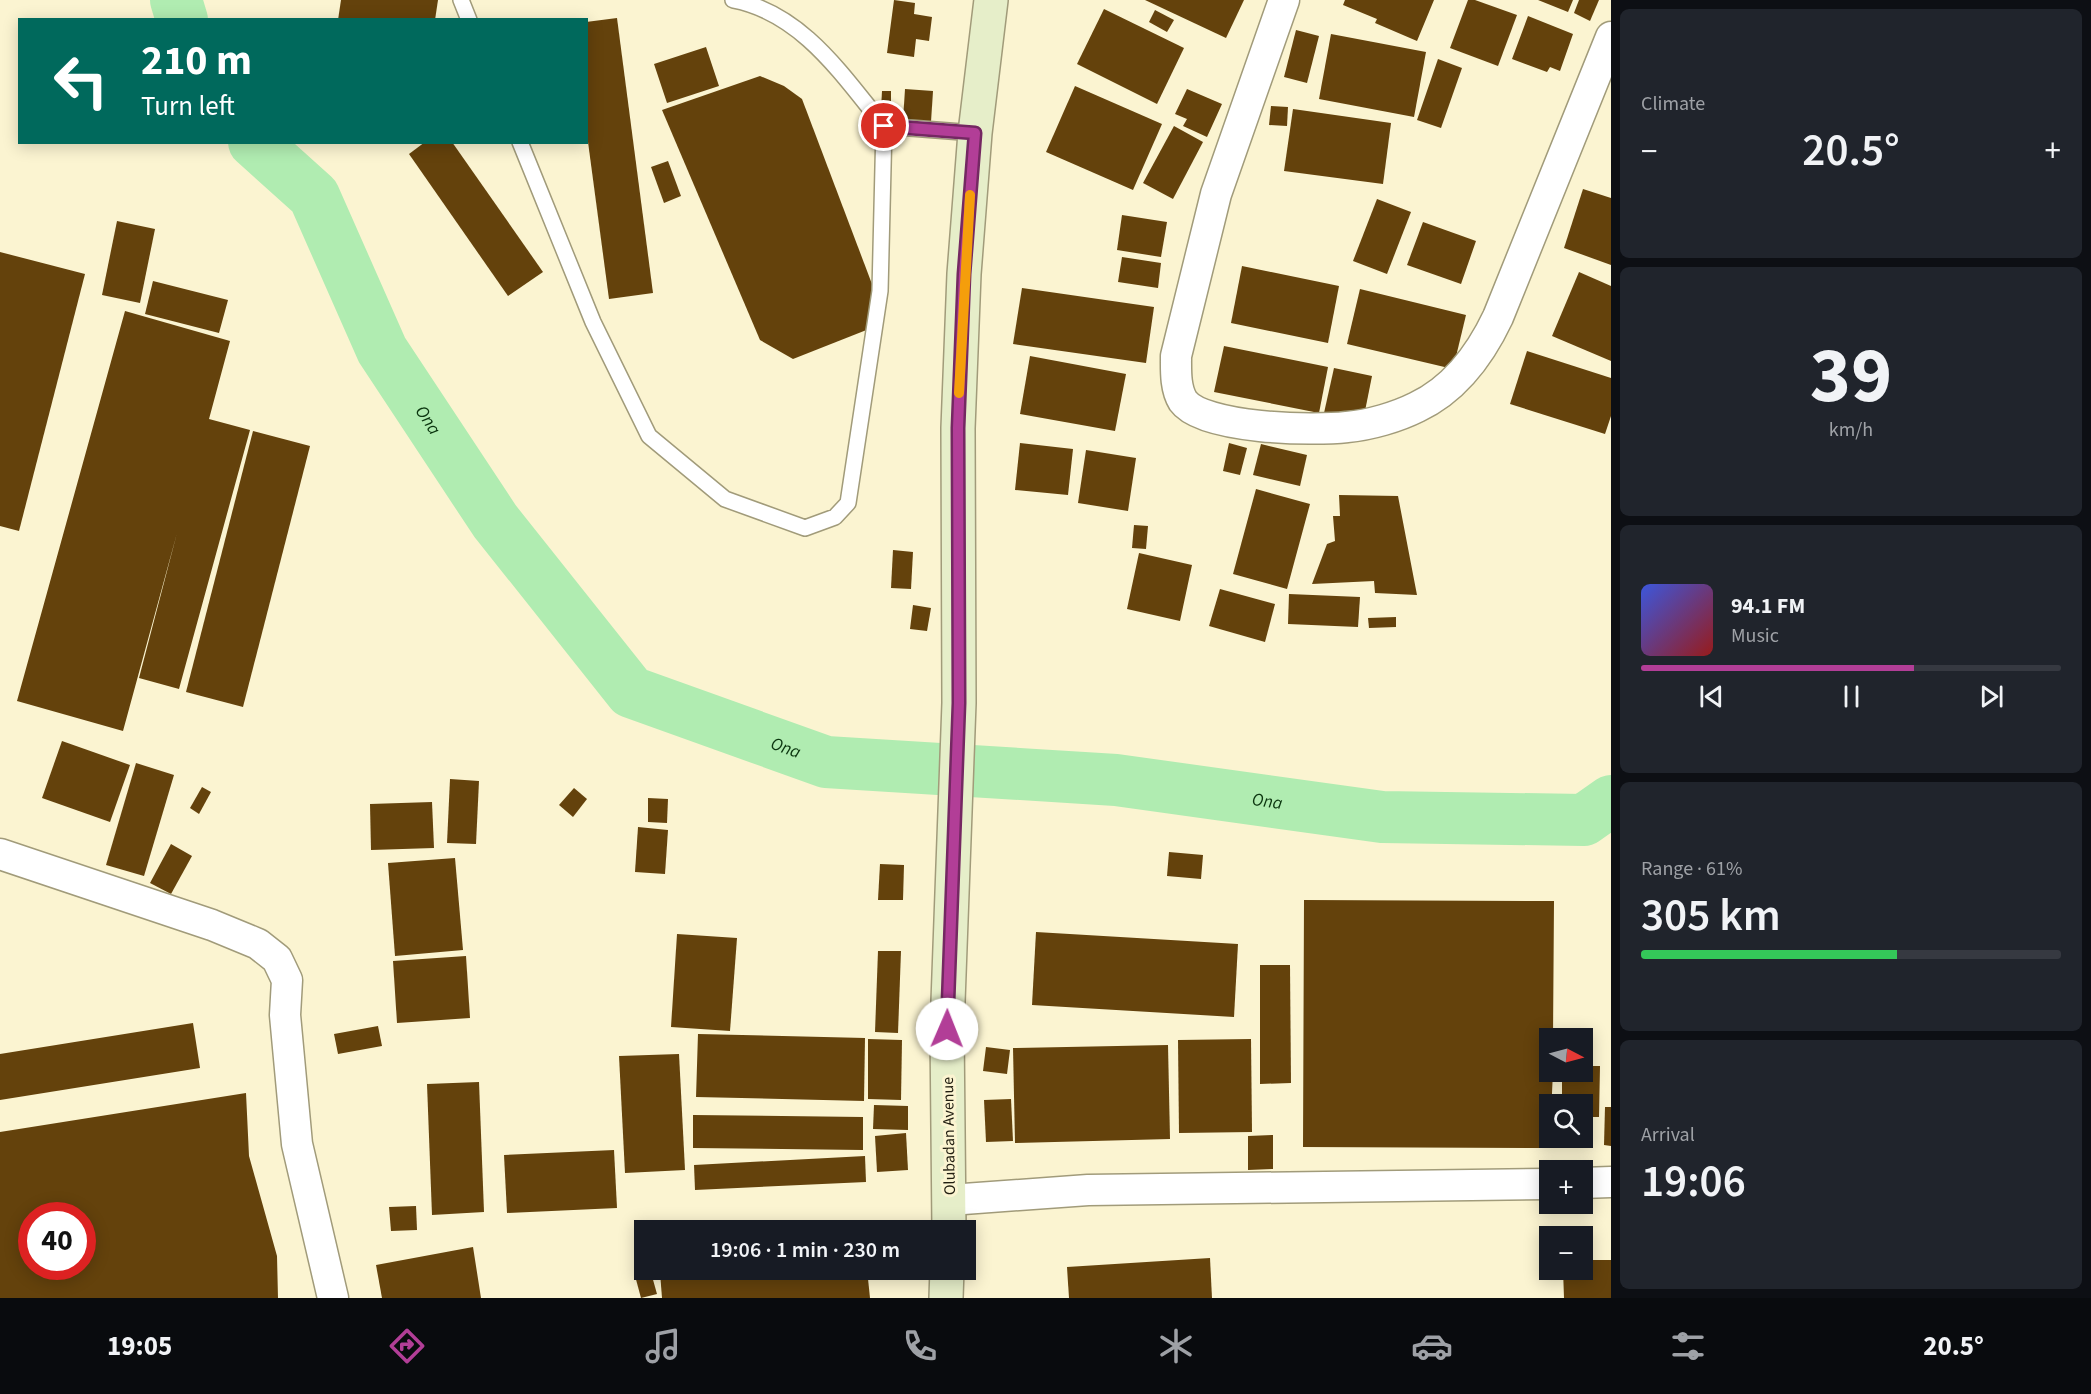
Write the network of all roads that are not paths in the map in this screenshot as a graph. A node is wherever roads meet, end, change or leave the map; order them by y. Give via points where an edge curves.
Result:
1 (461, 0) edge
2 (733, 0) edge
3 (991, 0) edge
4 (1284, 0) edge
5 (468, 18) edge
6 (1611, 37) edge
7 (884, 126) junction
8 (975, 133) junction
9 (520, 144) edge
10 (0, 854) edge
11 (1611, 1182) edge
12 (1593, 1183) edge
13 (1539, 1184) edge
14 (950, 1215) edge
15 (947, 1280) edge
16 (333, 1298) edge
17 (946, 1298) edge

1 - 5 lane
2 - 7 lane via 771,13 813,40
3 - 8 street, Olubadan Avenue
4 - 6 street via 1216,194 1176,356 1177,382 1184,401 1225,422 1316,428 1378,421 1419,407 1470,365 1498,316
7 - 8 lane
7 - 9 lane via 880,291 848,502 835,517 805,528 725,499 649,436 593,322
8 - 14 street, Olubadan Avenue via 958,428 959,703 947,1029
10 - 16 street via 212,925 258,944 277,959 287,980 285,1015 297,1144
11 - 12 street
13 - 14 street via 1088,1190
15 - 17 street

